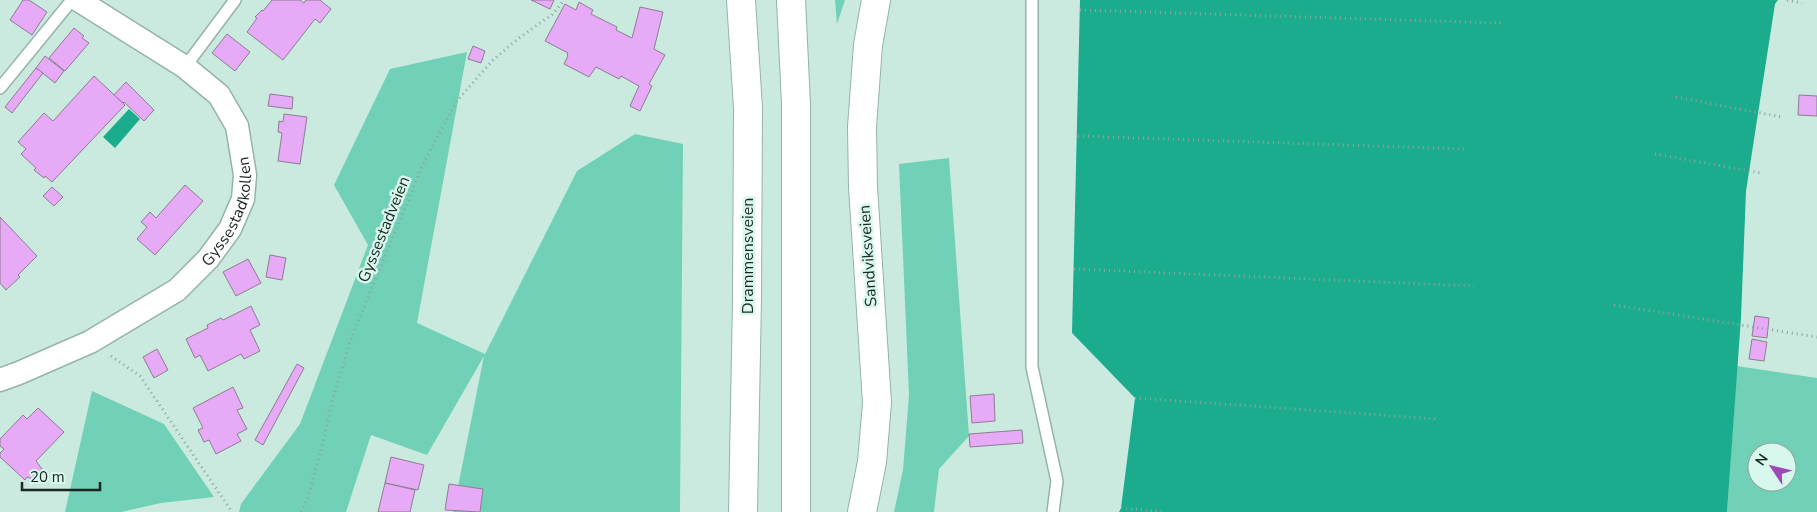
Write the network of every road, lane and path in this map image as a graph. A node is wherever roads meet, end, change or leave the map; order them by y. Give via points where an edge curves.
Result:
1 (72, 0) edge
2 (78, 0) edge
3 (235, 0) edge
4 (564, 0) edge
5 (741, 0) edge
6 (791, 0) edge
7 (876, 0) edge
8 (1032, 0) edge
9 (1787, 0) edge
10 (1802, 3) dead end
11 (1080, 10) dead end
12 (1501, 23) dead end
13 (185, 67) junction
14 (0, 88) edge
15 (1676, 97) dead end
16 (1782, 117) dead end
17 (1078, 136) dead end
18 (1465, 150) dead end
19 (1655, 154) dead end
20 (1760, 173) dead end
21 (1074, 269) dead end
22 (1474, 286) dead end
23 (1614, 305) dead end
24 (1817, 337) edge
25 (90, 342) junction
26 (0, 380) edge
27 (1135, 398) dead end
28 (1438, 419) dead end
29 (1121, 508) dead end
30 (232, 512) edge
31 (301, 512) edge
32 (743, 512) edge
33 (796, 512) edge
34 (862, 512) edge
35 (1053, 512) edge
36 (1165, 512) edge

1 - 14 lane
2 - 13 street, Gyssestadkollen
3 - 13 lane
4 - 31 path, Gyssestadveien via 553,14 492,61 456,102 424,162 352,336 308,497
5 - 32 main road, Drammensveien via 748,108
6 - 33 main road via 796,104
7 - 34 main road, Sandviksveien via 867,54 862,137 877,403 872,462
8 - 35 lane via 1032,367 1057,481
9 - 10 path
11 - 12 path
13 - 25 street, Gyssestadkollen via 219,96 237,126 245,175 243,199 230,229 208,259 177,290
15 - 16 path
17 - 18 path
19 - 20 path
21 - 22 path
23 - 24 path
25 - 26 street, Gyssestadkollen
25 - 30 path via 140,376
27 - 28 path
29 - 36 path

